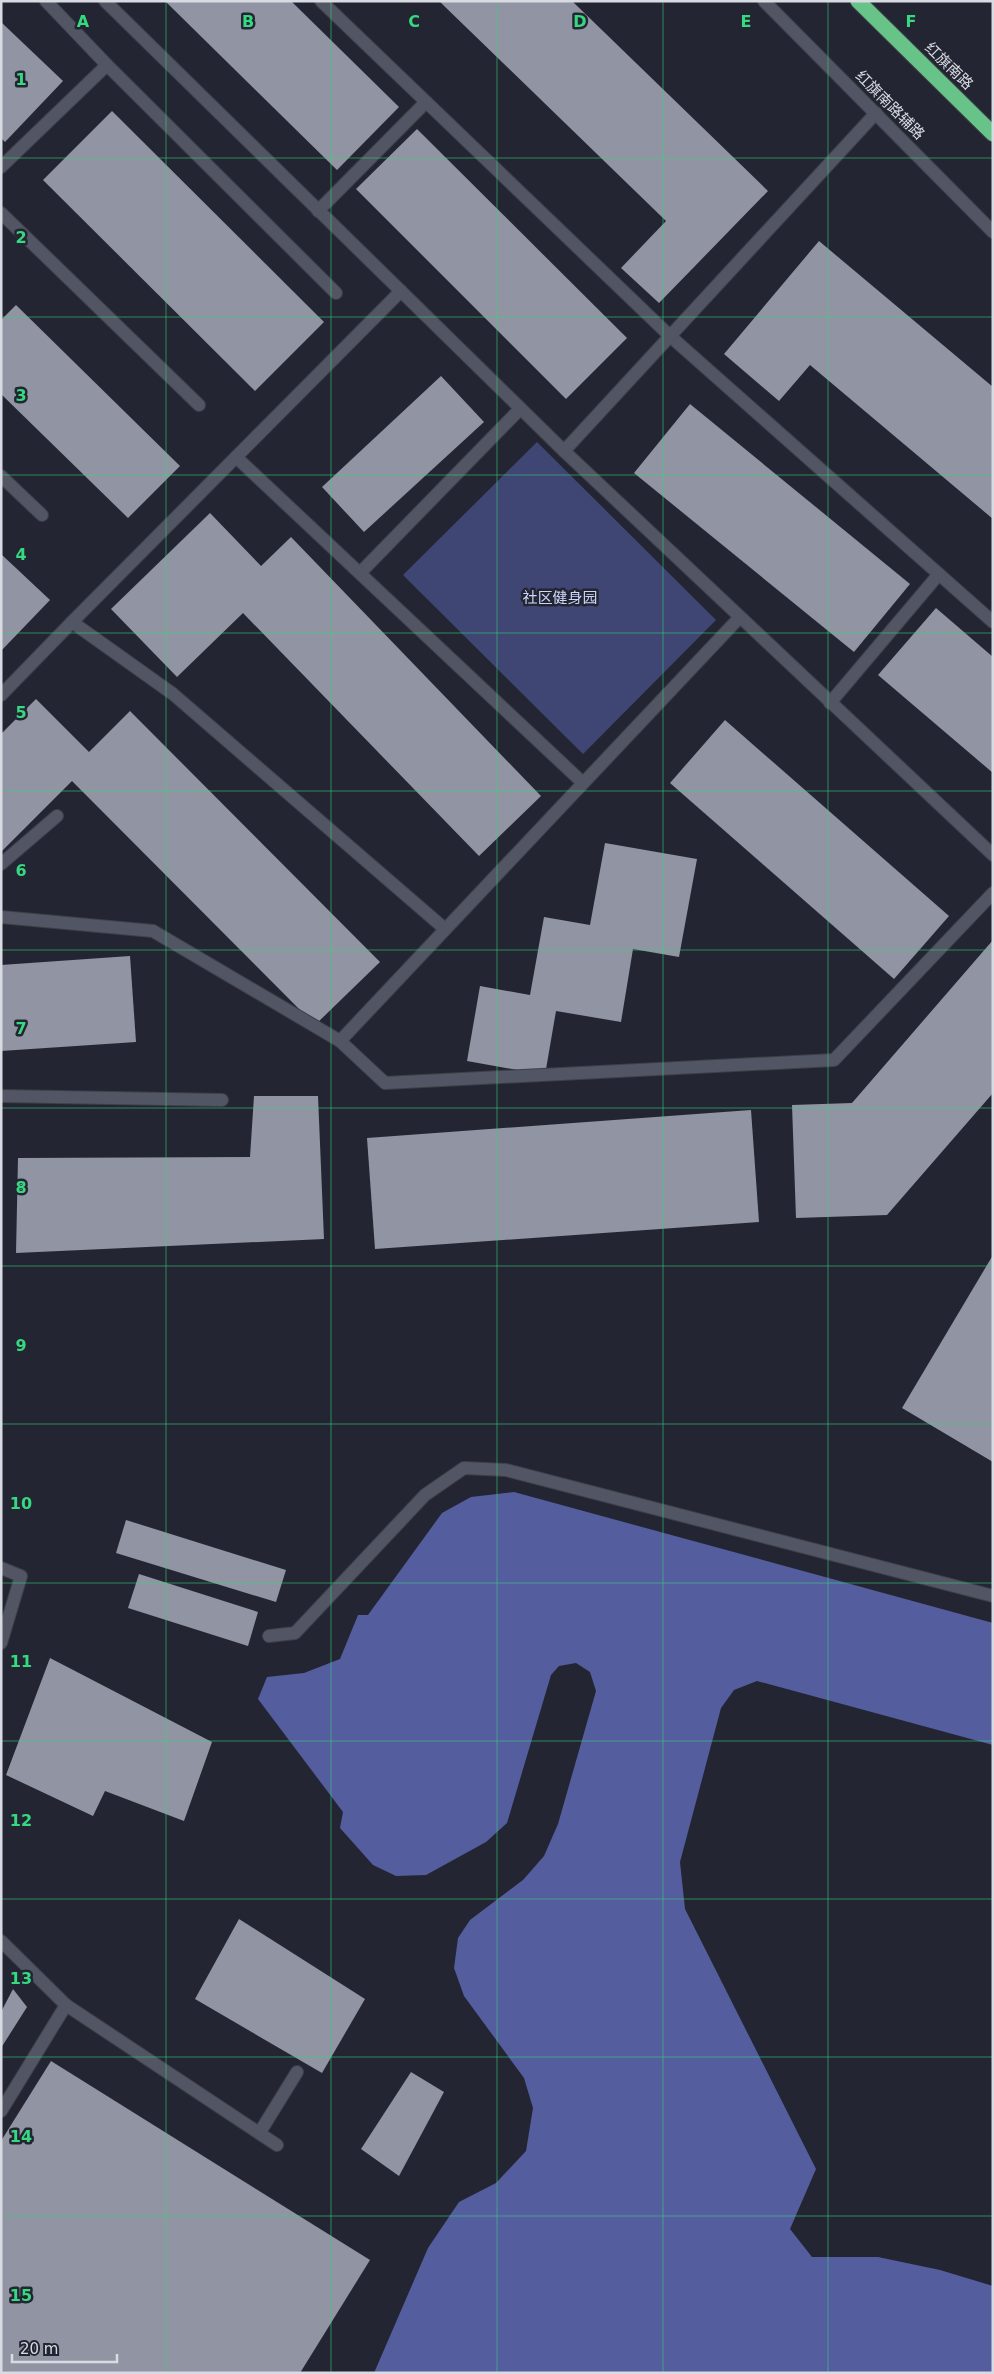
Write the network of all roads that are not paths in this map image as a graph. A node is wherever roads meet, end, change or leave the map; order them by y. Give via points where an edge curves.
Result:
1 (46, 1) edge
2 (105, 1) edge
3 (321, 1) edge
4 (764, 1) edge
5 (858, 1) edge
6 (106, 66) junction
7 (426, 102) junction
8 (876, 113) junction
9 (993, 134) edge
10 (1, 168) edge
11 (318, 211) junction
12 (1, 213) edge
13 (993, 232) edge
14 (401, 291) junction
15 (336, 292) dead end
16 (670, 336) junction
17 (200, 405) dead end
18 (520, 409) junction
19 (564, 451) junction
20 (236, 457) junction
21 (1, 476) edge
22 (42, 515) dead end
23 (360, 573) junction
24 (939, 574) junction
25 (740, 617) junction
26 (72, 622) junction
27 (993, 622) edge
28 (1, 695) edge
29 (830, 703) junction
30 (583, 783) junction
31 (57, 816) dead end
32 (993, 855) edge
33 (1, 864) edge
34 (993, 893) edge
35 (1, 917) edge
36 (445, 929) junction
37 (340, 1041) junction
38 (1, 1096) edge
39 (222, 1100) dead end
40 (1, 1568) edge
41 (993, 1596) edge
42 (269, 1636) dead end
43 (1, 1643) edge
44 (1, 1941) edge
45 (66, 2005) junction
46 (297, 2072) dead end
47 (1, 2111) edge
48 (260, 2132) junction
49 (277, 2146) dead end

1 - 6 street
2 - 11 street
3 - 7 street
4 - 8 street, 红旗南路辅路
5 - 9 highway, 红旗南路
6 - 10 street
6 - 15 street
7 - 11 street
7 - 16 street
8 - 13 street, 红旗南路辅路
8 - 16 street
11 - 14 street
12 - 17 street
14 - 18 street
14 - 20 street
16 - 19 street
16 - 24 street
18 - 19 street
18 - 23 street
19 - 25 street
20 - 23 street
20 - 26 street
21 - 22 street
23 - 30 street
24 - 27 street
24 - 29 street
25 - 29 street
25 - 30 street
26 - 28 street
26 - 36 street via 173,694
29 - 32 street
30 - 36 street
31 - 33 street
34 - 37 street via 834,1060 385,1083
35 - 37 street via 153,931
36 - 37 street
38 - 39 street
40 - 43 street via 21,1576
41 - 42 street via 506,1470 464,1468 425,1495 295,1633
44 - 45 street
45 - 47 street
45 - 48 street
46 - 48 street
48 - 49 street

